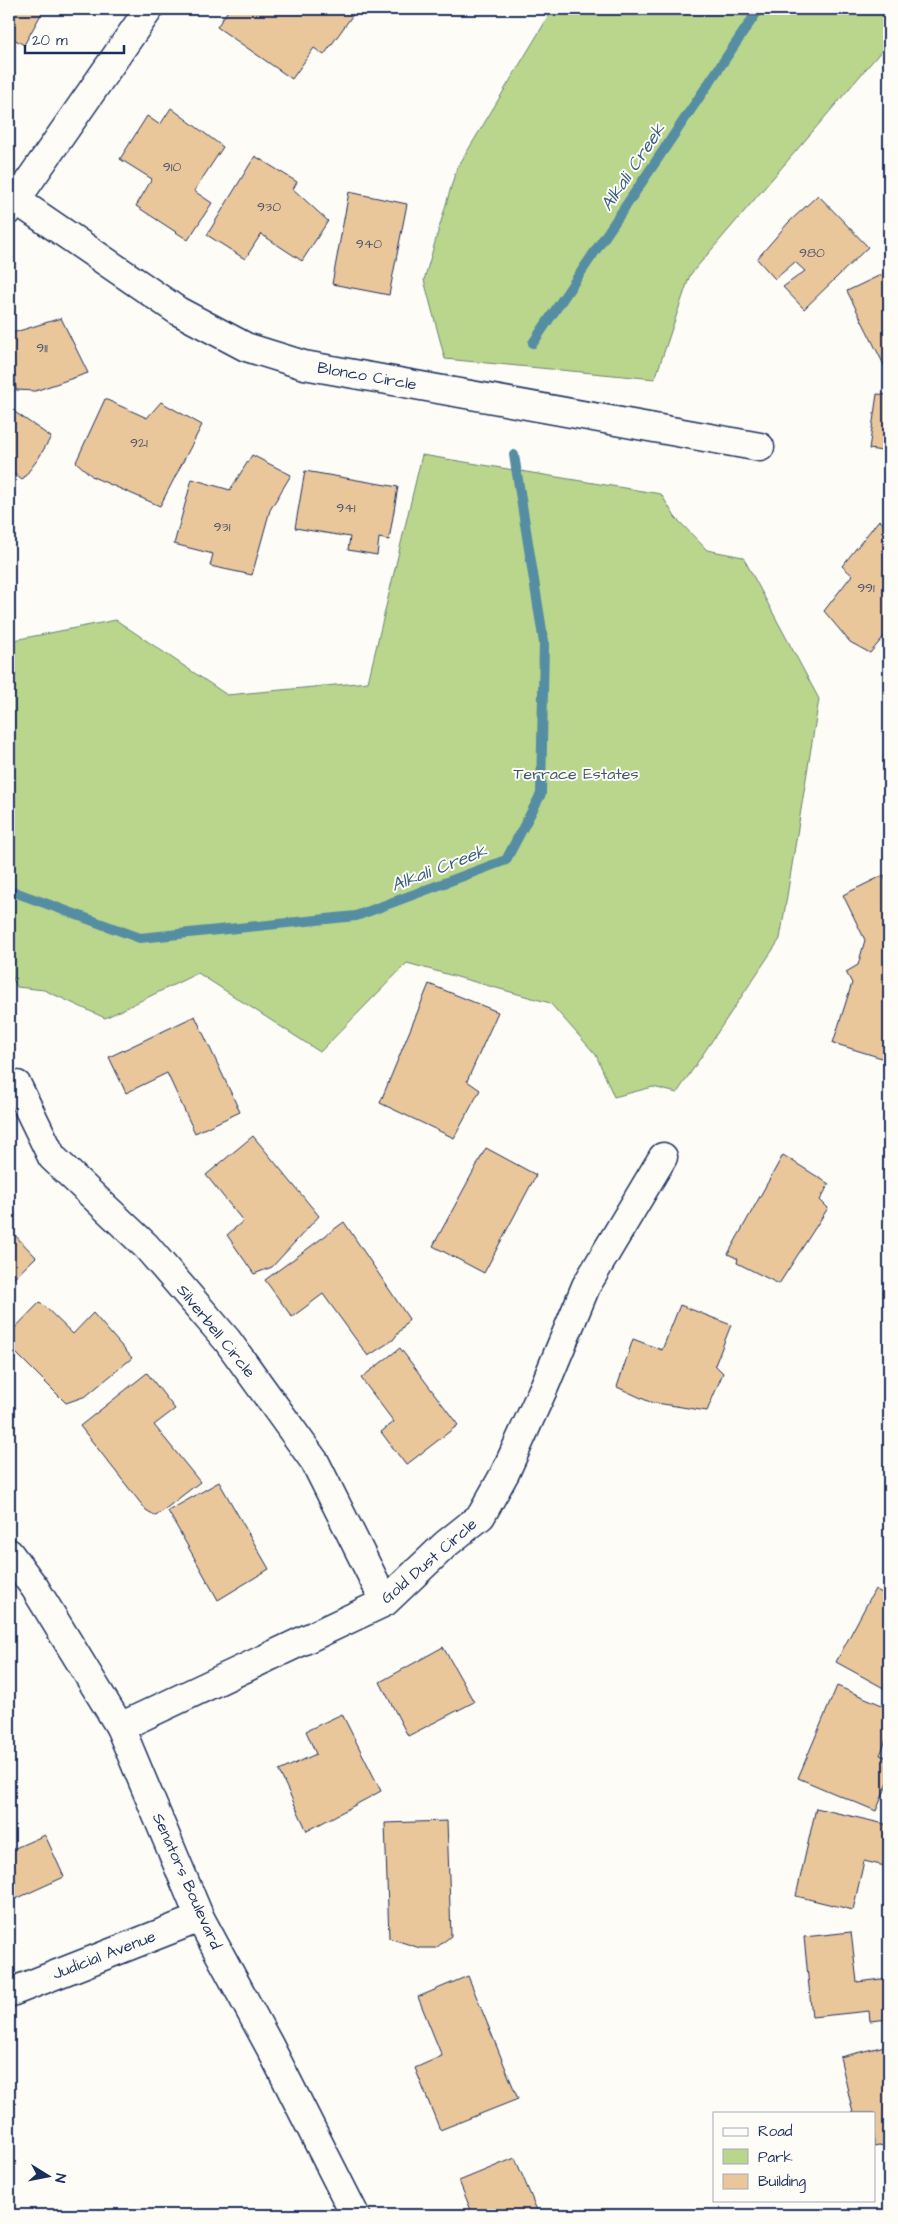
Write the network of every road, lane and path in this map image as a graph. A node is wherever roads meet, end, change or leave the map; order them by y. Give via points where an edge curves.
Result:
1 (149, 9) edge
2 (12, 205) edge
3 (760, 446) dead end
4 (18, 1084) dead end
5 (663, 1157) dead end
6 (9, 1553) edge
7 (385, 1602) junction
8 (120, 1727) junction
9 (200, 1918) junction
10 (9, 1993) edge
11 (355, 2215) edge

1 - 2 street
2 - 3 street, Blonco Circle via 178,310 246,347 304,365
4 - 7 street, Silverbell Circle via 52,1157 146,1246 227,1340 309,1455
5 - 7 street, Gold Dust Circle via 586,1286 505,1473 481,1516
6 - 8 street, Senators Boulevard via 35,1588
7 - 8 street, Gold Dust Circle
8 - 9 street, Senators Boulevard
9 - 10 street, Judicial Avenue
9 - 11 street, Senators Boulevard

